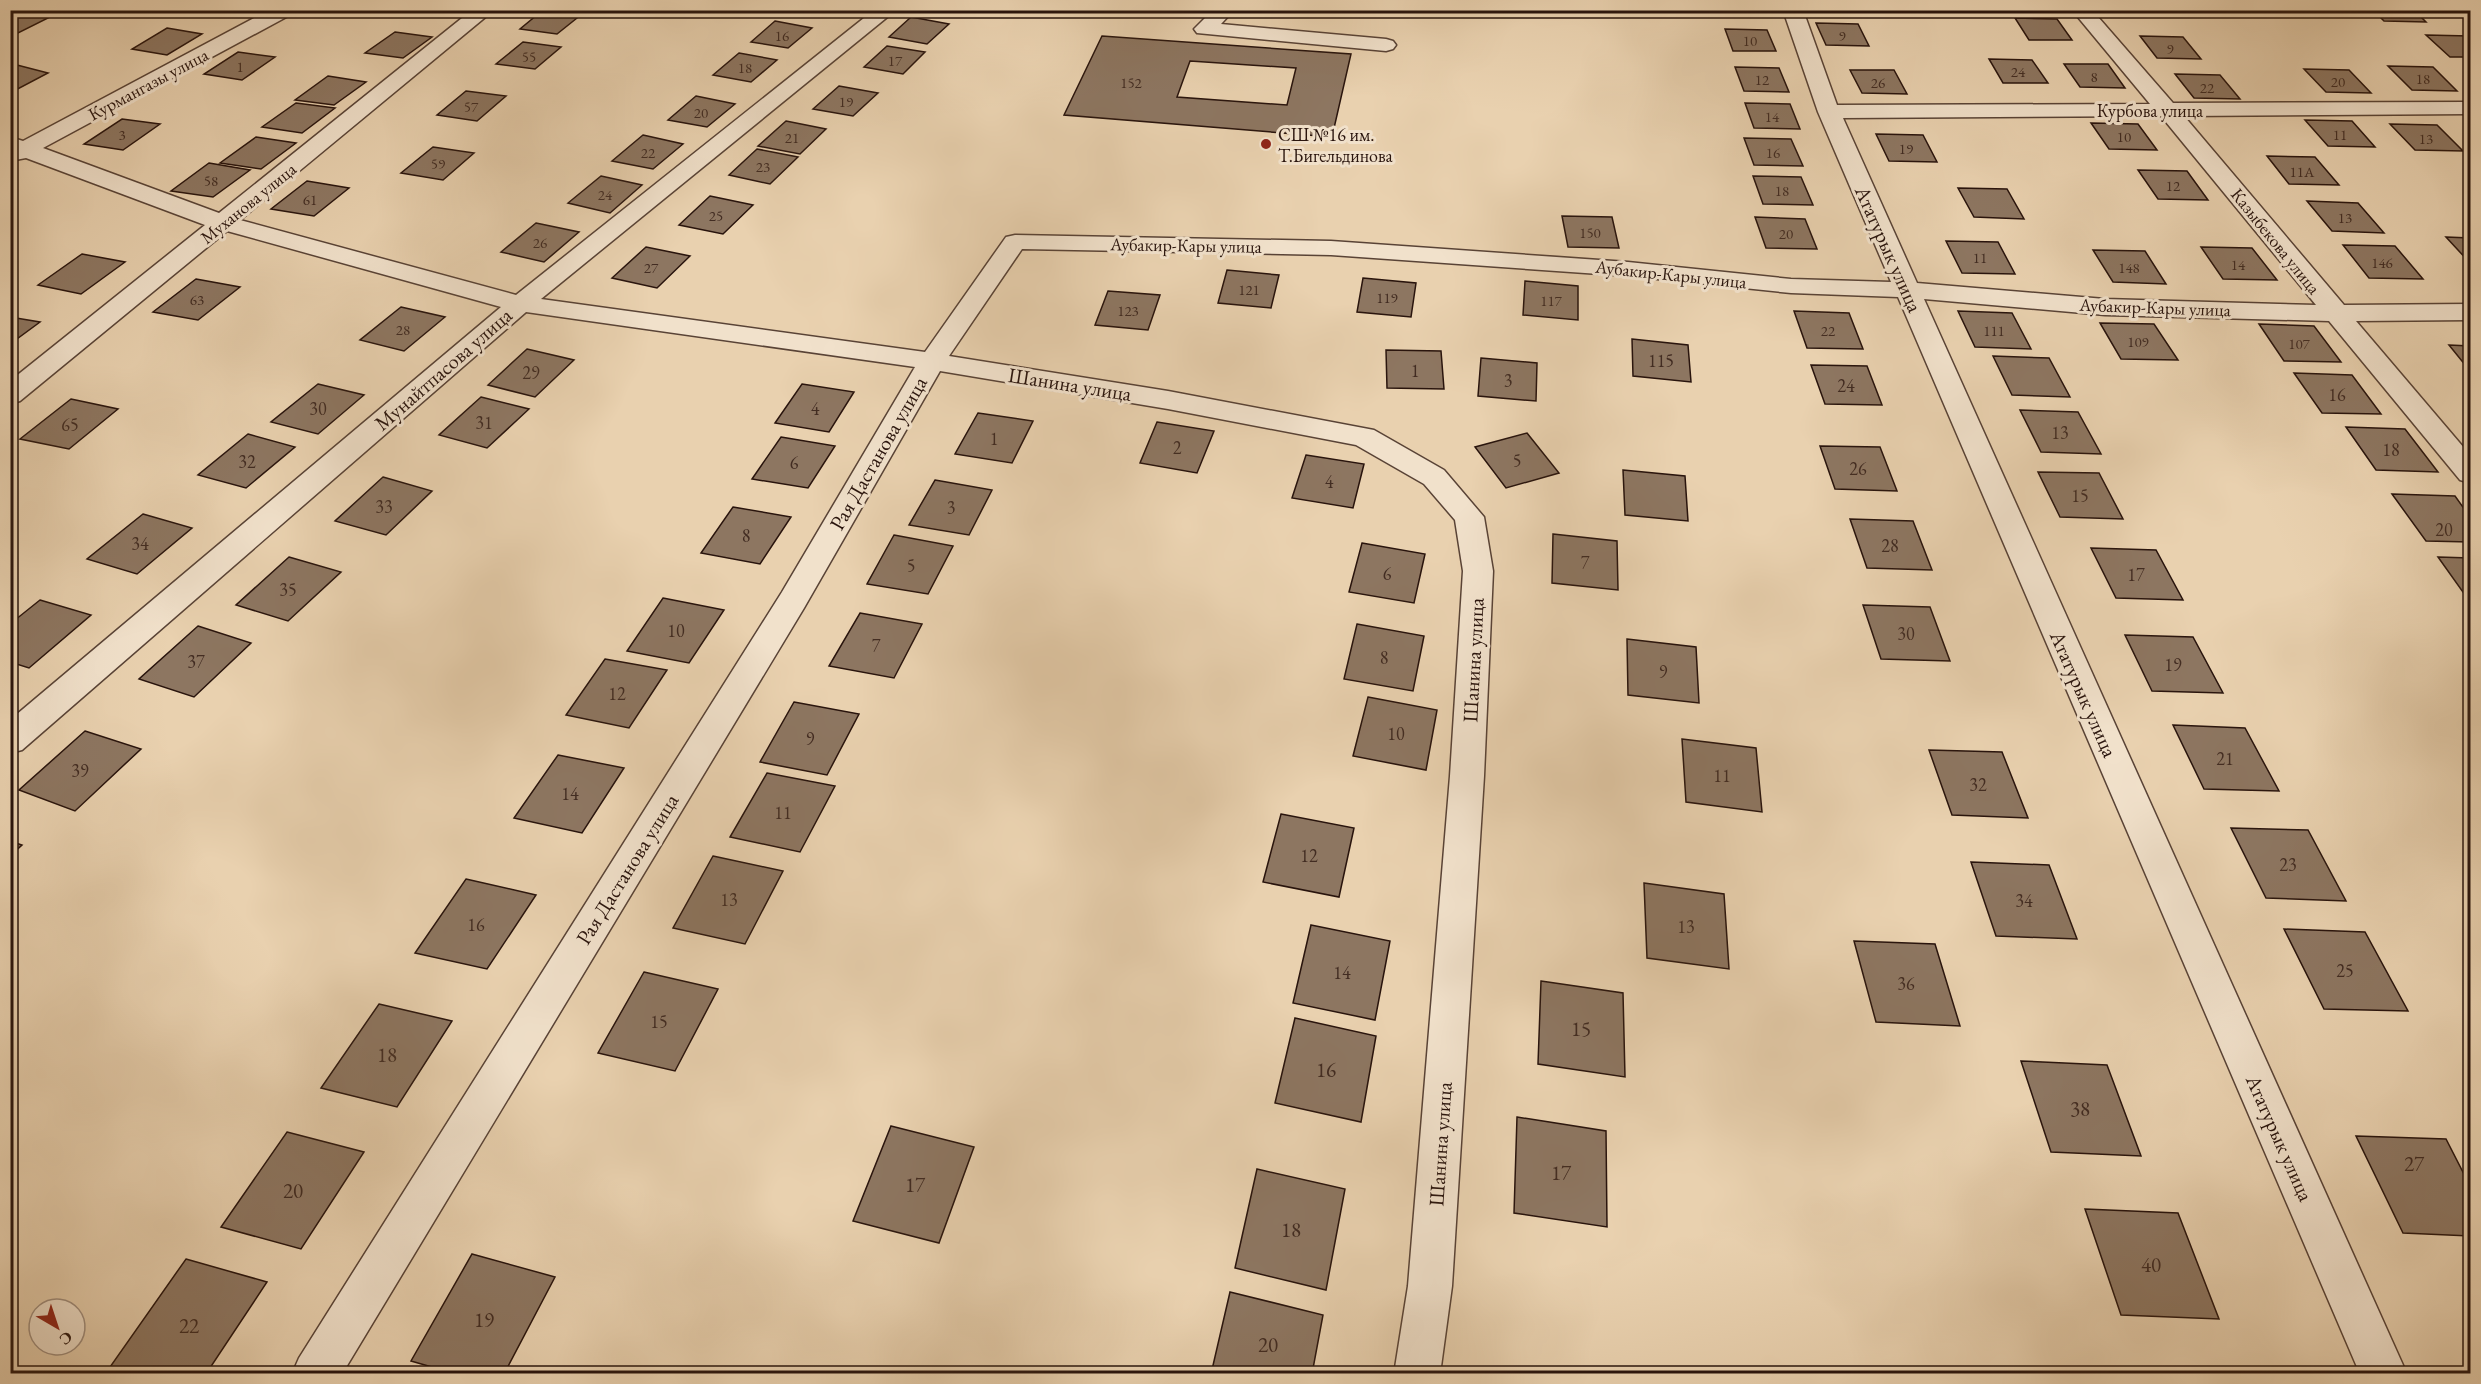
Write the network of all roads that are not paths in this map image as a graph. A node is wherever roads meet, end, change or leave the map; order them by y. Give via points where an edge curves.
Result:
1 (285, 10) edge
2 (485, 10) edge
3 (886, 10) edge
4 (1225, 10) edge
5 (1793, 10) edge
6 (2081, 10) edge
7 (1386, 45) dead end
8 (2470, 108) edge
9 (2169, 110) junction
10 (1829, 112) junction
11 (16, 150) edge
12 (223, 223) junction
13 (1907, 290) junction
14 (520, 303) junction
15 (2470, 312) edge
16 (2335, 313) junction
17 (932, 361) junction
18 (10, 394) edge
19 (2470, 473) edge
20 (10, 740) edge
21 (315, 1374) edge
22 (1417, 1374) edge
23 (2384, 1374) edge

1 - 11 street, Курмангазы улица
2 - 12 street, Муханова улица
3 - 14 street, Мунайтпасова улица
4 - 7 street via 1204,29
5 - 10 street, Ататурык улица
6 - 9 street, Казыбекова улица
8 - 9 street, Курбова улица
9 - 10 street, Курбова улица
9 - 16 street, Казыбекова улица
10 - 13 street, Ататурык улица
11 - 12 street, Шанина улица
12 - 14 street, Шанина улица
12 - 18 street, Муханова улица
13 - 16 street, Аубакир-Кары улица via 2105,307
13 - 17 street, Аубакир-Кары улица via 1791,286 1628,269 1331,248 1015,242
13 - 23 street, Ататурык улица
14 - 17 street, Шанина улица
14 - 20 street, Мунайтпасова улица
15 - 16 street, Аубакир-Кары улица
16 - 19 street, Казыбекова улица
17 - 21 street, Рая Дастанова улица via 793,600
17 - 22 street, Шанина улица via 1364,436 1434,477 1469,517 1478,571 1467,777 1430,1287

